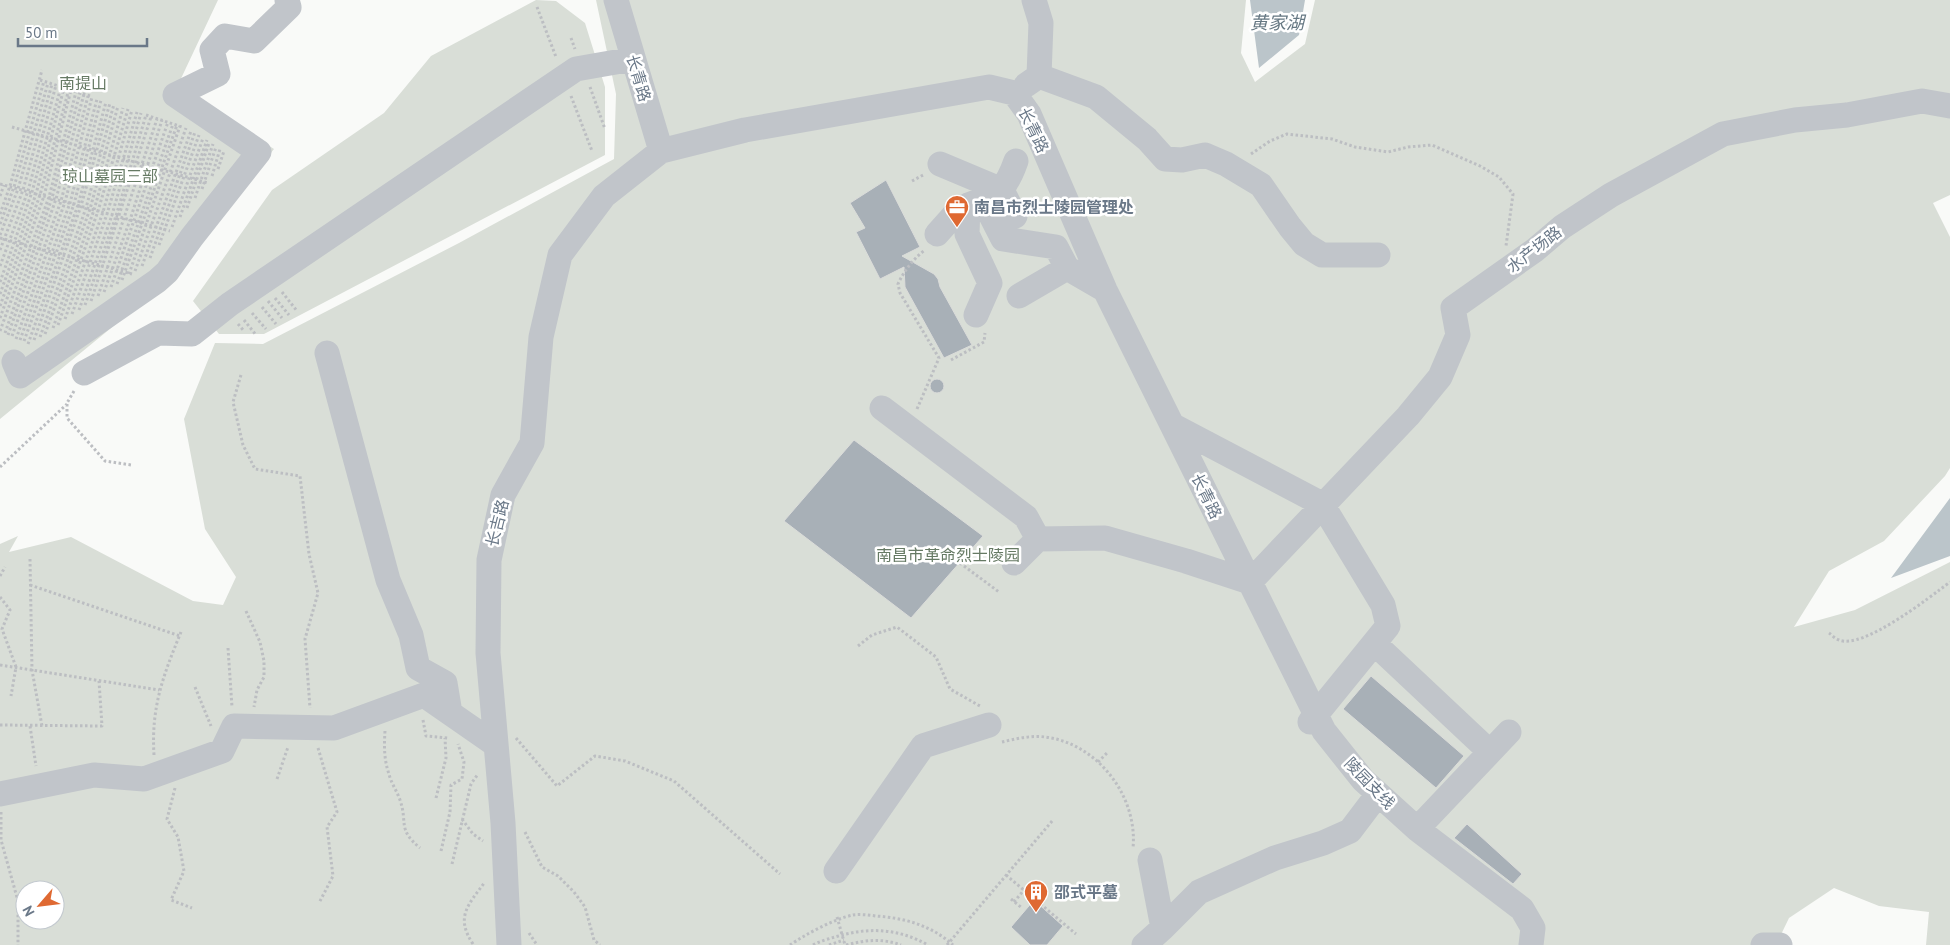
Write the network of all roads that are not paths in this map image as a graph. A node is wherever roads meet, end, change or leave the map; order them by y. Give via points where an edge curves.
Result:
1 (287, 0) edge
2 (616, 0) edge
3 (1034, 0) edge
4 (633, 59) junction
5 (1039, 76) junction
6 (1014, 93) junction
7 (1950, 106) edge
8 (661, 151) junction
9 (1016, 161) dead end
10 (940, 164) dead end
11 (984, 198) junction
12 (1015, 216) dead end
13 (937, 234) road end
14 (1378, 254) dead end
15 (1067, 268) junction
16 (1105, 290) junction
17 (1019, 296) dead end
18 (976, 315) road end
19 (52, 337) edge
20 (327, 353) dead end
21 (84, 373) road end
22 (882, 408) dead end
23 (1172, 425) junction
24 (1322, 504) junction
25 (1038, 539) junction
26 (1014, 563) dead end
27 (1250, 582) junction
28 (1374, 643) junction
29 (1313, 719) junction
30 (445, 721) junction
31 (991, 725) road end
32 (1509, 732) dead end
33 (496, 745) junction
34 (1490, 752) junction
35 (1, 794) edge
36 (1378, 794) junction
37 (1418, 829) junction
38 (1141, 857) road end
39 (836, 871) dead end
40 (1163, 928) junction
41 (509, 945) edge
42 (1144, 945) edge
43 (1531, 945) edge
44 (1763, 945) edge
45 (1780, 945) edge

1 - 19 street via 289,7 254,41 225,36 212,50 218,74 175,95 211,131 259,152 230,189 182,234 167,272 146,278
2 - 4 street, 长青路
3 - 5 street via 1041,23
4 - 8 street, 长青路
4 - 21 street via 576,70 230,304 192,334 158,333
5 - 6 street
5 - 14 street via 1096,97 1147,139 1165,159 1182,160 1205,155 1261,185 1290,228 1304,244 1322,255
6 - 8 street, 长青路 via 989,87 744,130
6 - 16 street, 长青路 via 1029,114
7 - 24 street, 水产场路 via 1922,101 1723,134 1611,195 1453,308 1458,335 1440,377 1408,416
8 - 33 street, 长吉路 via 604,196 560,255 541,337 532,443 503,495 488,560 488,654
9 - 11 street via 1008,182
10 - 11 street
11 - 12 street
11 - 13 street via 952,216
11 - 15 street via 1003,239 1056,248
11 - 18 street via 966,234 990,283
15 - 16 street
15 - 17 street
16 - 23 street, 长青路
20 - 30 street via 388,580 411,635 418,668 446,683
22 - 25 street via 1026,517
23 - 24 street
23 - 27 street, 长青路
24 - 27 street, 水产场路
24 - 28 street via 1383,605 1388,626
25 - 26 street
25 - 27 street via 1105,538
27 - 29 street, 陵园支线
28 - 29 street via 1348,683
28 - 34 street via 1395,676 1456,721
29 - 36 street, 陵园支线 via 1362,780
30 - 33 street
30 - 35 street via 424,695 334,728 238,727 222,751 144,779 94,775
31 - 39 street via 923,746
32 - 34 street
33 - 41 street, 长吉路
34 - 37 street via 1457,781
36 - 37 street, 陵园支线
36 - 40 street via 1350,831 1275,858 1199,892
37 - 43 street, 陵园支线 via 1522,909 1533,928
38 - 40 street
40 - 42 street
44 - 45 street

